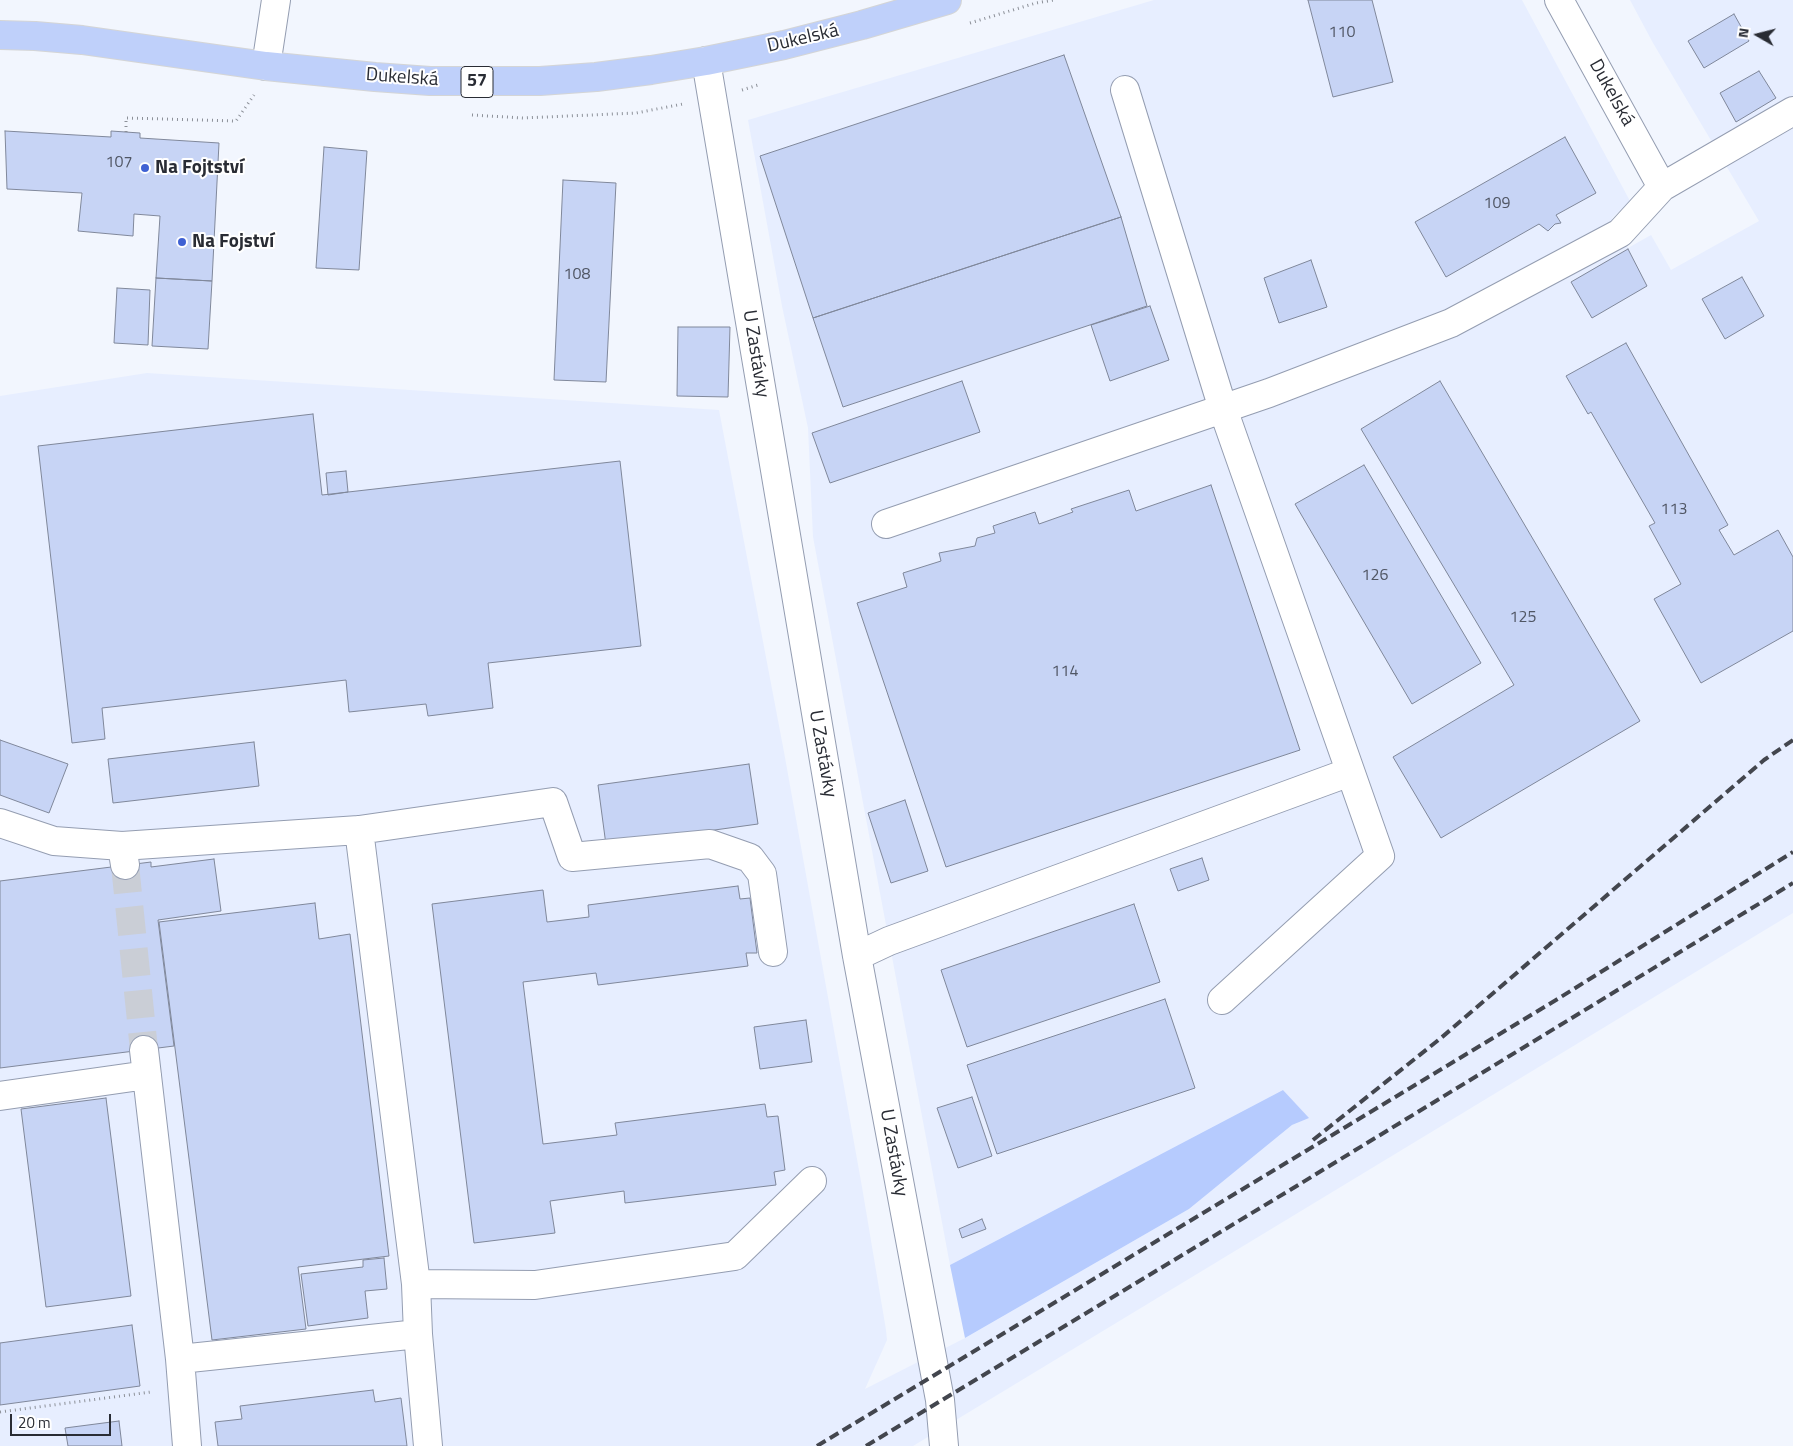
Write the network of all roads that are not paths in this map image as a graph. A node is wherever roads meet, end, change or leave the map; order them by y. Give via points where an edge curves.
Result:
1 (276, 0) edge
2 (947, 0) edge
3 (1559, 0) edge
4 (0, 35) edge
5 (706, 61) junction
6 (266, 66) junction
7 (1125, 90) dead end
8 (1793, 111) edge
9 (1662, 187) junction
10 (1223, 409) junction
11 (886, 524) dead end
12 (1350, 772) junction
13 (0, 823) edge
14 (358, 830) junction
15 (774, 952) dead end
16 (857, 956) junction
17 (1222, 1000) dead end
18 (0, 1096) edge
19 (812, 1181) dead end
20 (416, 1284) junction
21 (418, 1334) junction
22 (180, 1359) junction
23 (187, 1446) edge
24 (428, 1446) edge
25 (944, 1446) edge

1 - 6 street
2 - 5 main road, Dukelská / 57 via 862,25
3 - 9 street, Dukelská
4 - 6 main road, Dukelská / 57 via 82,40
5 - 6 main road, Dukelská / 57 via 596,77 485,82 421,81
5 - 16 street, U Zastávky
7 - 10 street
8 - 9 street
9 - 10 street via 1620,233 1451,323
10 - 11 street
10 - 12 street
12 - 16 street via 889,941
12 - 17 street via 1380,856
13 - 14 street via 54,841 124,855
14 - 15 street via 553,802 572,857 710,844 750,858 762,874
14 - 20 street
16 - 25 street, U Zastávky via 940,1400
18 - 22 street via 146,1062
19 - 20 street via 735,1256 535,1285
20 - 21 street
21 - 22 street
21 - 24 street
22 - 23 street

